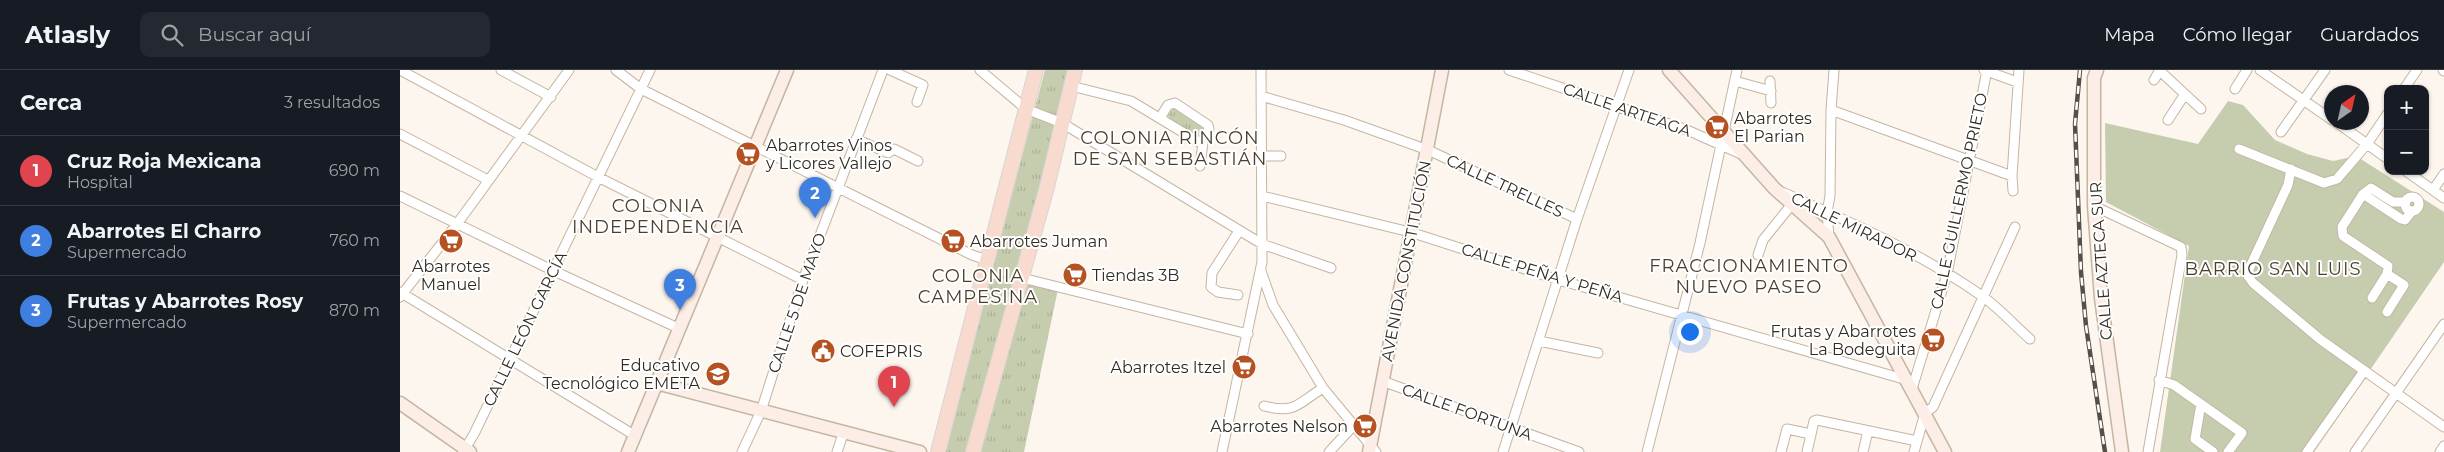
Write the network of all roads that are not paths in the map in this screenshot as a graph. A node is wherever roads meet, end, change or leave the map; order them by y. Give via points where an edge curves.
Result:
1 (400, 70) edge
2 (501, 70) edge
3 (569, 70) edge
4 (616, 70) edge
5 (650, 70) edge
6 (787, 70) edge
7 (883, 70) edge
8 (890, 70) edge
9 (980, 70) edge
10 (1036, 70) edge
11 (1075, 70) edge
12 (1261, 70) edge
13 (1442, 70) edge
14 (1509, 70) edge
15 (1629, 70) edge
16 (1669, 70) edge
17 (1737, 70) edge
18 (1834, 70) edge
19 (1986, 70) edge
20 (2018, 70) edge
21 (2096, 70) edge
22 (2160, 70) edge
23 (2247, 70) edge
24 (2260, 70) edge
25 (2325, 70) edge
26 (2417, 70) edge
27 (2154, 80) dead end
28 (1735, 81) junction
29 (2017, 82) junction
30 (2407, 85) edge
31 (1073, 86) junction
32 (2235, 88) dead end
33 (641, 89) junction
34 (2185, 94) junction
35 (1262, 96) junction
36 (551, 97) junction
37 (2304, 100) junction
38 (917, 102) dead end
39 (1771, 103) dead end
40 (1616, 106) junction
41 (2202, 109) dead end
42 (1026, 110) junction
43 (1831, 110) junction
44 (2324, 114) edge
45 (1160, 118) junction
46 (2384, 119) edge
47 (2168, 120) dead end
48 (1062, 123) junction
49 (2347, 130) edge
50 (2281, 132) dead end
51 (400, 134) edge
52 (522, 136) junction
53 (1723, 138) junction
54 (856, 139) junction
55 (1203, 142) junction
56 (2367, 144) junction
57 (754, 146) junction
58 (2239, 149) dead end
59 (1428, 150) junction
60 (1261, 156) junction
61 (1281, 156) dead end
62 (2384, 156) edge
63 (1969, 160) junction
64 (918, 161) dead end
65 (1200, 166) dead end
66 (2292, 169) junction
67 (2444, 174) edge
68 (2411, 175) edge
69 (2012, 176) junction
70 (598, 177) junction
71 (488, 180) junction
72 (838, 187) junction
73 (1774, 188) junction
74 (2429, 188) junction
75 (2013, 191) dead end
76 (2363, 194) junction
77 (400, 196) edge
78 (1262, 196) junction
79 (2444, 198) edge
80 (2417, 199) junction
81 (2406, 202) junction
82 (1792, 204) junction
83 (2094, 206) junction
84 (2412, 211) junction
85 (1827, 212) junction
86 (1577, 219) junction
87 (457, 224) junction
88 (2015, 227) dead end
89 (1239, 231) junction
90 (1410, 232) junction
91 (716, 237) junction
92 (1828, 237) junction
93 (1262, 244) junction
94 (1758, 256) dead end
95 (987, 260) junction
96 (1332, 268) dead end
97 (554, 271) junction
98 (1261, 271) junction
99 (1947, 274) junction
100 (2387, 274) junction
101 (1022, 278) junction
102 (803, 280) junction
103 (1559, 280) junction
104 (401, 294) edge
105 (1238, 295) dead end
106 (1983, 296) junction
107 (2372, 298) dead end
108 (1273, 305) junction
109 (1252, 310) junction
110 (2386, 312) dead end
111 (1682, 314) junction
112 (2444, 324) edge
113 (678, 328) junction
114 (1248, 334) junction
115 (2030, 339) dead end
116 (1540, 341) junction
117 (1598, 353) dead end
118 (511, 359) junction
119 (2364, 371) junction
120 (2159, 380) junction
121 (1382, 381) junction
122 (656, 383) junction
123 (1909, 385) junction
124 (1323, 388) junction
125 (2396, 393) junction
126 (2201, 404) junction
127 (401, 405) edge
128 (1264, 406) dead end
129 (761, 411) junction
130 (1925, 413) junction
131 (1354, 425) junction
132 (2444, 427) edge
133 (1511, 428) junction
134 (1868, 431) junction
135 (843, 434) junction
136 (1811, 434) junction
137 (634, 435) junction
138 (1917, 442) junction
139 (2444, 446) edge
140 (1372, 450) edge
141 (466, 451) edge
142 (2124, 451) edge
143 (628, 452) edge
144 (742, 452) edge
145 (837, 452) edge
146 (920, 452) edge
147 (938, 452) edge
148 (973, 452) edge
149 (1222, 452) edge
150 (1329, 452) edge
151 (1503, 452) edge
152 (1579, 452) edge
153 (1647, 452) edge
154 (1781, 452) edge
155 (1807, 452) edge
156 (1863, 452) edge
157 (1914, 452) edge
158 (1945, 452) edge
159 (2148, 452) edge
160 (2213, 452) edge
161 (2228, 452) edge
162 (2307, 452) edge
163 (2355, 452) edge
164 (2440, 452) edge

1 - 52 street
2 - 36 street
3 - 36 street
4 - 33 street
5 - 33 street, CALLE LEÓN GARCÍA
6 - 57 street
7 - 54 street, CALLE 5 DE MAYO
8 - 38 street via 923,84
9 - 42 street
10 - 42 main road
11 - 31 main road
12 - 35 street
13 - 59 street, AVENIDA CONSTITUCIÓN
14 - 40 street, CALLE ARTEAGA
15 - 40 street
16 - 53 street
17 - 28 street
18 - 43 street
19 - 29 street
19 - 63 street, CALLE GUILLERMO PRIETO
20 - 29 street
21 - 83 street, CALLE AZTECA SUR
22 - 27 street
22 - 34 street
23 - 32 street
24 - 37 street
25 - 37 street
26 - 30 street
28 - 39 street via 1771,86
28 - 53 street
29 - 69 street
31 - 45 street via 1131,102
31 - 48 main road
33 - 57 street
33 - 70 street, CALLE LEÓN GARCÍA
34 - 41 street
34 - 47 street
35 - 59 street, CALLE TRELLES via 1344,120
35 - 60 street
36 - 52 street
37 - 44 street
37 - 50 street
40 - 53 street, CALLE ARTEAGA via 1687,130
40 - 86 street
42 - 48 street
42 - 95 main road
43 - 63 street
43 - 85 street
45 - 55 street
45 - 55 street via 1168,105 1175,102 1208,125
46 - 56 street
48 - 89 street
48 - 101 main road
49 - 56 street
51 - 71 street
52 - 70 street
52 - 71 street
53 - 73 street
53 - 111 street
54 - 64 street via 888,153 894,149
54 - 72 street, CALLE 5 DE MAYO
55 - 65 street
56 - 62 street
56 - 66 street via 2337,179 2324,183
57 - 72 street
57 - 91 street
58 - 66 street
59 - 86 street, CALLE TRELLES
59 - 90 street, AVENIDA CONSTITUCIÓN
60 - 61 street
60 - 78 street
63 - 69 street
63 - 99 street, CALLE GUILLERMO PRIETO
66 - 119 street via 2248,276 2321,340
67 - 74 street
68 - 74 street
69 - 75 street
70 - 91 street
70 - 97 street, CALLE LEÓN GARCÍA
71 - 87 street
72 - 95 street
72 - 102 street, CALLE 5 DE MAYO
73 - 82 street
73 - 85 street, CALLE MIRADOR
74 - 79 street
74 - 80 street
76 - 81 street via 2372,188 2394,202
76 - 84 street via 2402,219 2405,220
76 - 100 street via 2341,231 2343,236 2388,266
77 - 87 street
78 - 90 street, CALLE PEÑA Y PEÑA
78 - 93 street
80 - 81 street via 2408,198
80 - 84 street via 2419,207
81 - 84 street via 2405,206
82 - 92 street
82 - 94 street via 1763,240
83 - 120 street via 2181,248
83 - 142 street, CALLE AZTECA SUR via 2101,298
85 - 92 street
85 - 99 street, CALLE MIRADOR
86 - 103 street
87 - 97 street
87 - 104 street
88 - 106 street
89 - 93 street
89 - 105 street via 1212,273 1211,287 1218,292
90 - 103 street, CALLE PEÑA Y PEÑA
90 - 121 street, AVENIDA CONSTITUCIÓN
91 - 102 street
91 - 113 street
92 - 123 street
93 - 96 street
93 - 98 street
95 - 147 main road
97 - 113 street
97 - 118 street, CALLE LEÓN GARCÍA
98 - 108 street
98 - 109 street
99 - 106 street, CALLE MIRADOR
99 - 123 street, CALLE GUILLERMO PRIETO
100 - 107 street
100 - 110 street via 2404,285
101 - 114 street
101 - 148 main road
102 - 129 street, CALLE 5 DE MAYO
103 - 111 street, CALLE PEÑA Y PEÑA
103 - 116 street
104 - 118 street
106 - 115 street, CALLE MIRADOR
106 - 130 street via 1933,407
108 - 109 street via 1262,300
108 - 124 street
109 - 114 street
111 - 123 street, CALLE PEÑA Y PEÑA
111 - 153 street
112 - 125 street
113 - 122 street
114 - 149 street
116 - 117 street
116 - 133 street
118 - 137 street
118 - 141 street, CALLE LEÓN GARCÍA
119 - 125 street
119 - 162 street
120 - 126 street via 2174,385
120 - 159 street
121 - 133 street, CALLE FORTUNA
121 - 140 street, AVENIDA CONSTITUCIÓN
122 - 129 street
122 - 137 street
123 - 130 street
124 - 128 street via 1292,409
124 - 131 street
125 - 132 street
125 - 163 street
126 - 160 street via 2195,439
126 - 161 street via 2242,433
127 - 141 street
129 - 135 street
129 - 144 street, CALLE 5 DE MAYO
130 - 138 street
130 - 158 street
131 - 140 street
131 - 150 street
133 - 151 street
133 - 152 street, CALLE FORTUNA
134 - 136 street via 1817,420
134 - 138 street
134 - 156 street
135 - 145 street
135 - 146 street
136 - 154 street via 1787,429
136 - 155 street
137 - 143 street
138 - 157 street
139 - 164 street

